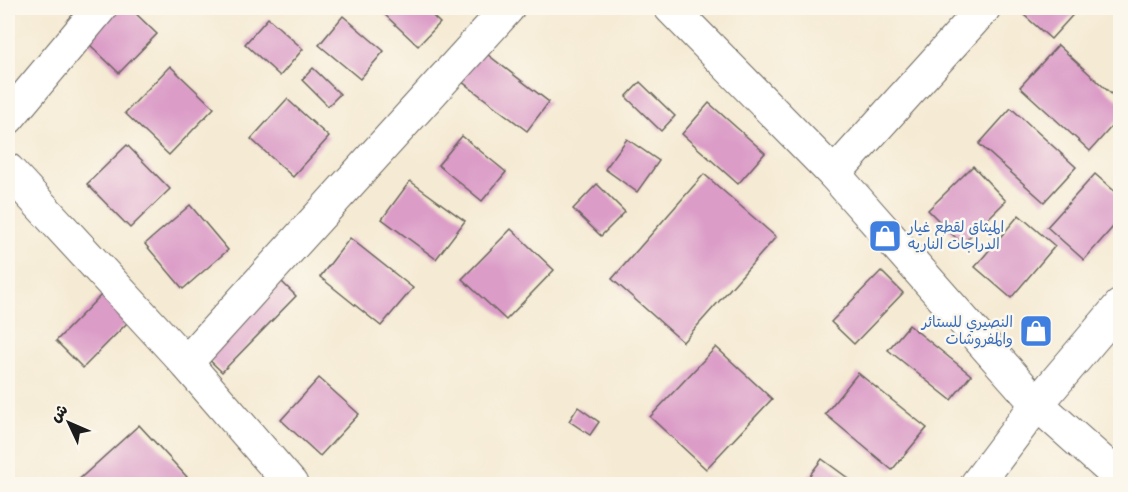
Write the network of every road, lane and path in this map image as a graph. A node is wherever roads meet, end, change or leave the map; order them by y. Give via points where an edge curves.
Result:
1 (100, 8) edge
2 (508, 8) edge
3 (671, 8) edge
4 (984, 8) edge
5 (8, 118) edge
6 (8, 170) edge
7 (834, 174) junction
8 (1120, 306) edge
9 (186, 363) junction
10 (1037, 404) junction
11 (1120, 478) edge
12 (291, 484) edge
13 (977, 484) edge

1 - 5 street
2 - 9 street
3 - 7 street
4 - 7 street
6 - 9 street
7 - 10 street
8 - 10 street
9 - 12 street
10 - 11 street
10 - 13 street

